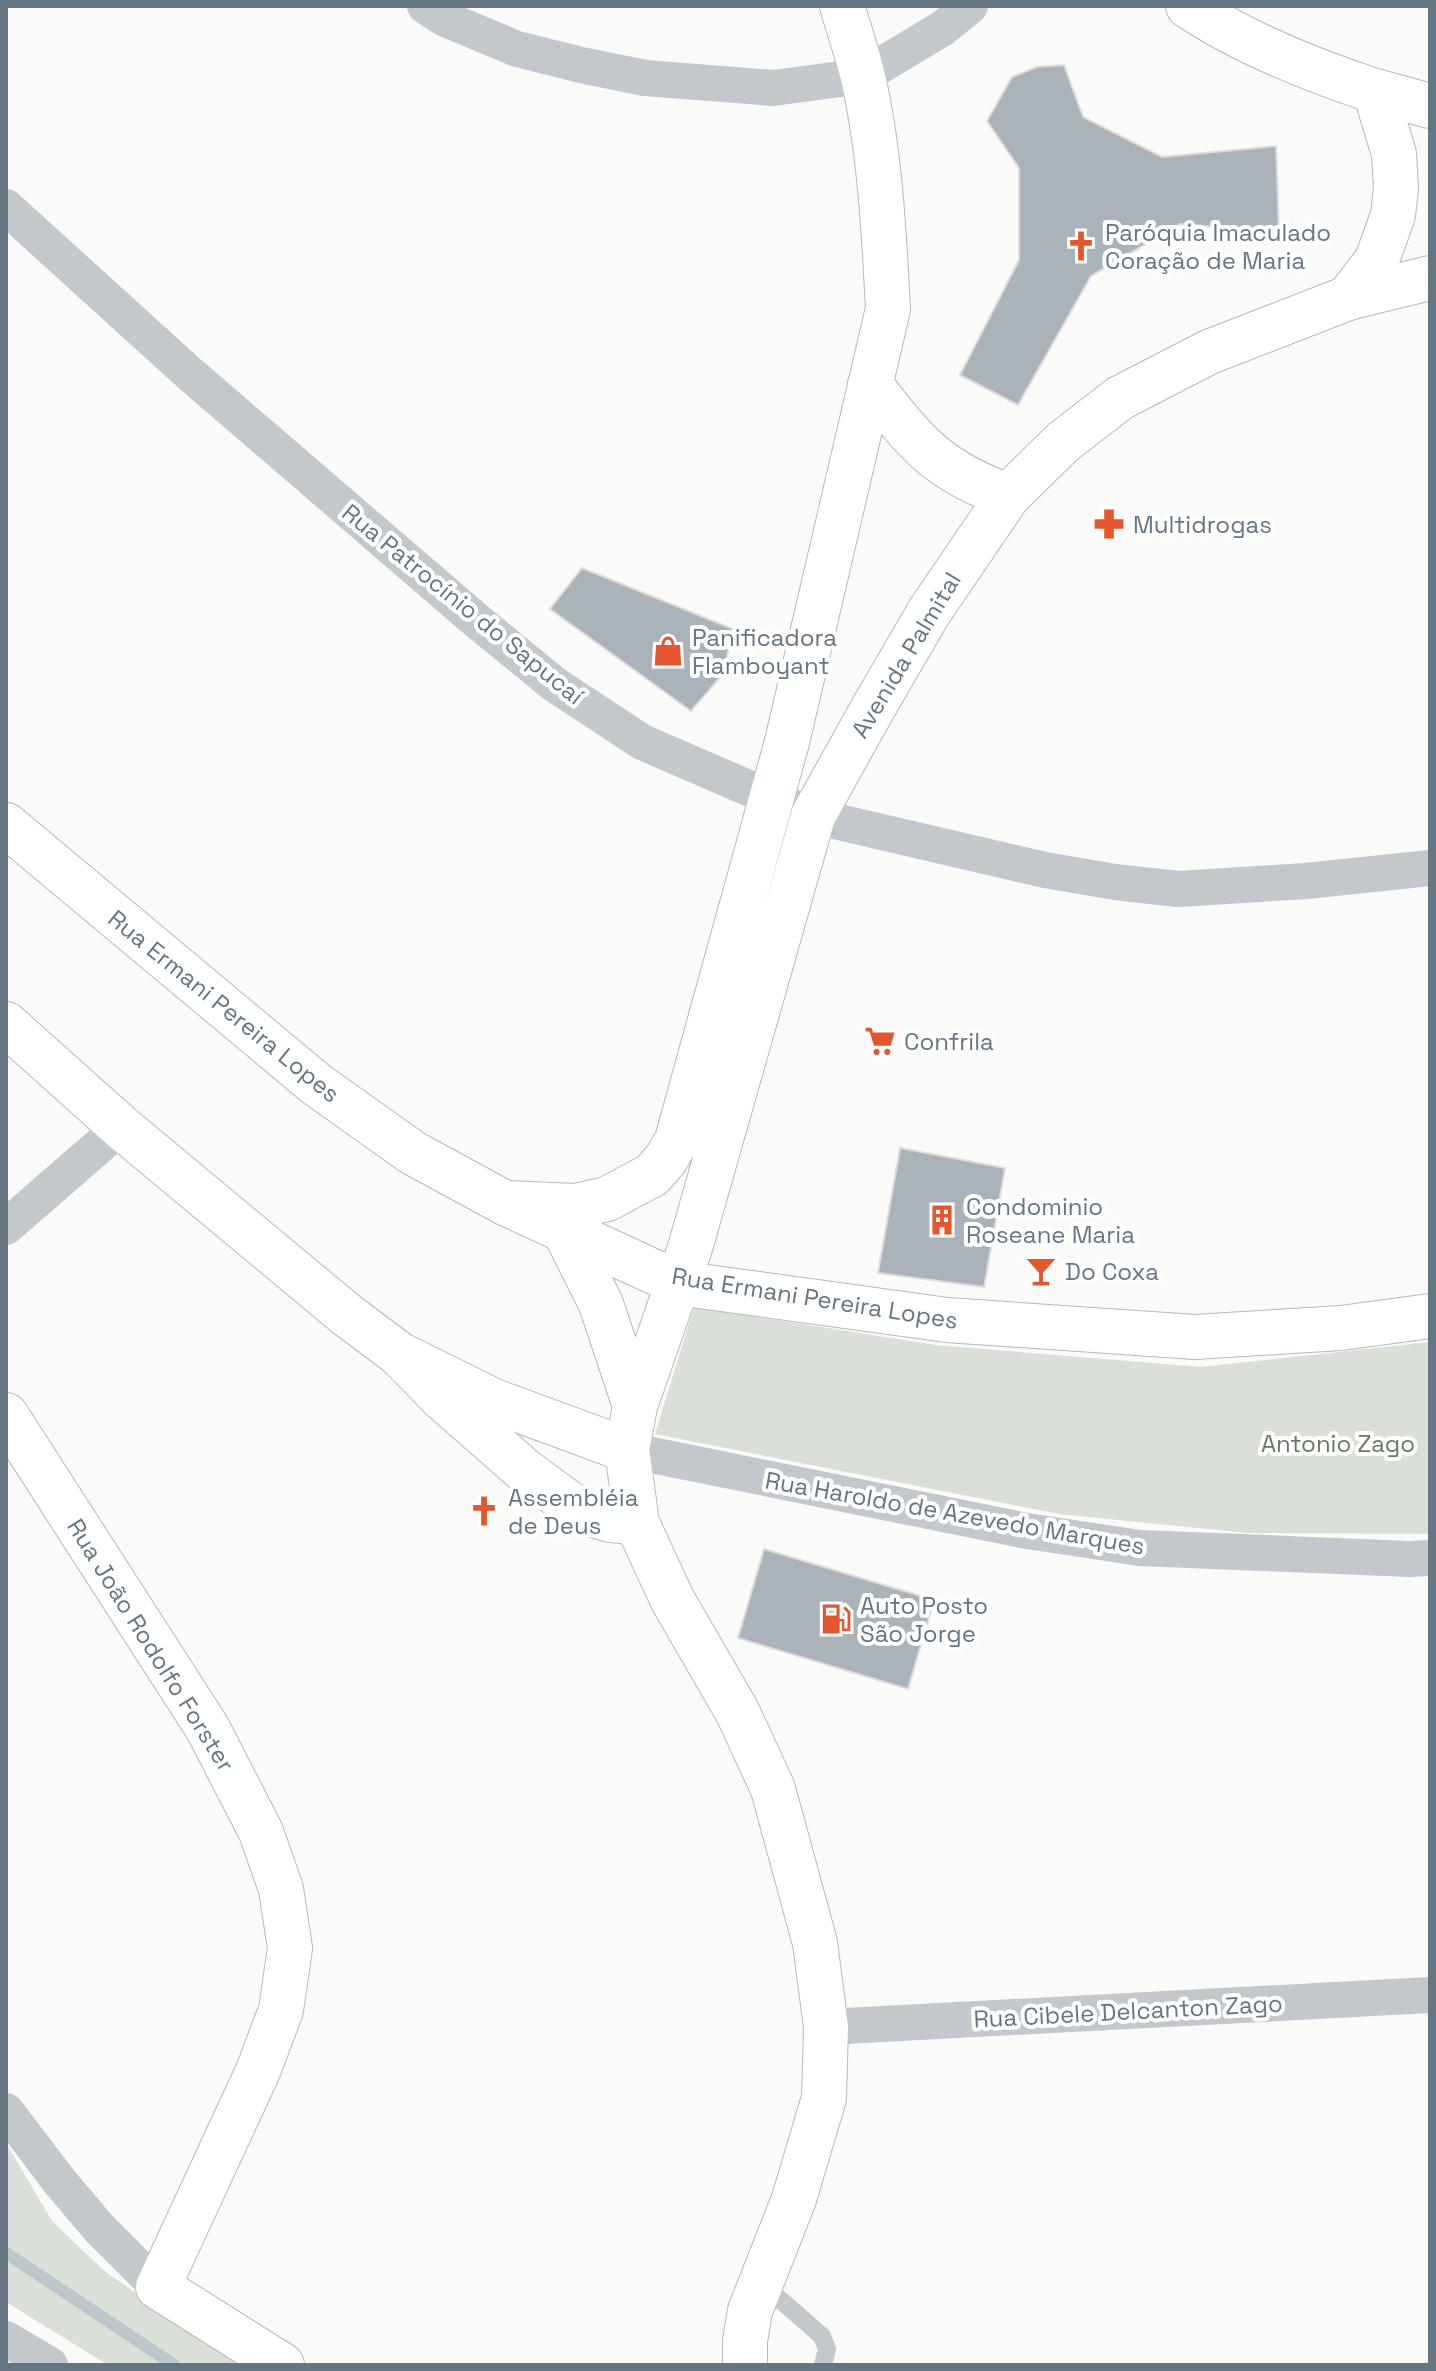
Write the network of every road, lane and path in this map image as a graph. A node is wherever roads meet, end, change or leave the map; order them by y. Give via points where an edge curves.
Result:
1 (425, 6) edge
2 (842, 6) edge
3 (970, 6) edge
4 (1188, 6) edge
5 (863, 76) junction
6 (1375, 91) junction
7 (1430, 106) edge
8 (6, 207) edge
9 (1430, 278) edge
10 (1348, 298) junction
11 (870, 384) junction
12 (1008, 496) junction
13 (772, 798) junction
14 (813, 816) junction
15 (6, 825) edge
16 (1430, 868) edge
17 (6, 1024) edge
18 (121, 1127) junction
19 (505, 1203) junction
20 (6, 1227) edge
21 (565, 1232) junction
22 (678, 1283) junction
23 (1430, 1316) edge
24 (399, 1354) junction
25 (635, 1406) junction
26 (6, 1415) edge
27 (627, 1450) junction
28 (637, 1523) junction
29 (1430, 1558) edge
30 (1430, 1995) edge
31 (826, 2027) junction
32 (6, 2111) edge
33 (158, 2287) junction
34 (755, 2297) junction
35 (6, 2339) edge
36 (50, 2365) edge
37 (282, 2365) edge
38 (711, 2365) edge
39 (745, 2365) edge
40 (823, 2365) edge

1 - 5 street via 517,49 645,78 773,88
2 - 5 main road
3 - 5 street
4 - 6 main road via 1299,64
5 - 11 main road via 888,309
6 - 7 main road
6 - 10 main road via 1394,154 1393,215 1377,260
8 - 13 street, Rua Patrocínio do Sapucaí via 190,374 554,684 642,742
9 - 10 main road, Avenida Palmital
10 - 12 main road, Avenida Palmital via 1209,352 1120,398 1063,442
11 - 12 main road via 911,437 938,461 971,483
11 - 13 main road
12 - 14 main road, Avenida Palmital via 929,612
13 - 14 street, Rua Patrocínio do Sapucaí
13 - 19 main road via 677,1140 666,1159 652,1175 607,1199 576,1206
14 - 16 street, Rua Patrocínio do Sapucaí via 1045,870 1178,889
14 - 22 main road, Avenida Palmital
15 - 19 main road, Rua Ermani Pereira Lopes via 316,1084 413,1153
17 - 18 main road
18 - 20 street
18 - 24 main road
19 - 21 main road, Rua Ermani Pereira Lopes
21 - 22 main road, Rua Ermani Pereira Lopes
21 - 25 main road via 601,1304
22 - 23 main road, Rua Ermani Pereira Lopes via 947,1320 1195,1337 1341,1328
22 - 25 main road, Avenida Palmital
24 - 27 main road via 494,1401
24 - 28 main road via 454,1409 578,1510
25 - 27 main road, Avenida Palmital
26 - 33 main road, Rua João Rodolfo Forster via 208,1729 261,1832 281,1889 290,1948 281,2010
27 - 28 main road, Avenida Palmital
27 - 29 street, Rua Haroldo de Azevedo Marques via 1027,1531 1140,1548
28 - 31 main road, Avenida Palmital via 773,1789 815,1943
30 - 31 street, Rua Cibele Delcanton Zago
31 - 34 main road, Avenida Palmital via 824,2098 794,2199
32 - 33 street via 99,2228
33 - 37 main road
34 - 38 main road
34 - 39 main road
34 - 40 lane via 822,2336 827,2349
35 - 36 street

